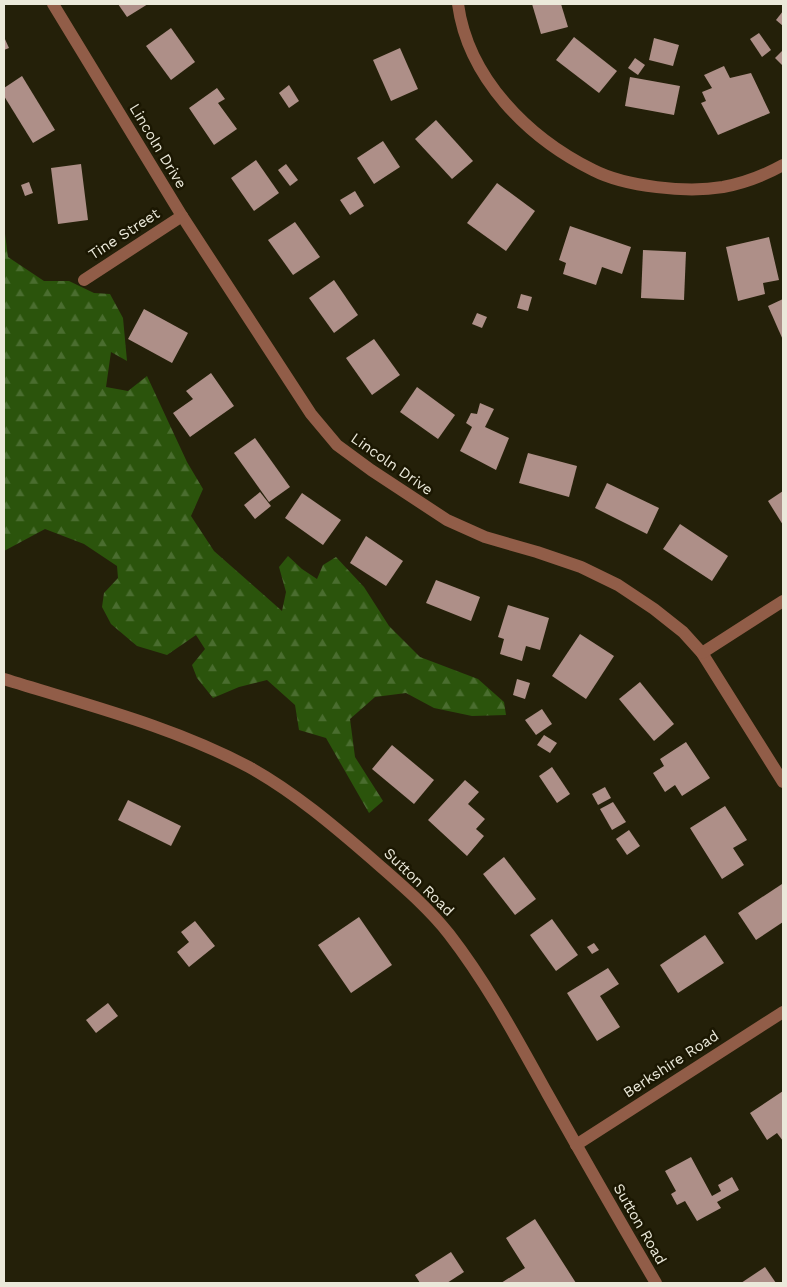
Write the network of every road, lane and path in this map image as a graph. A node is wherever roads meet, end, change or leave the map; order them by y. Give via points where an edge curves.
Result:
1 (53, 4) edge
2 (458, 4) edge
3 (783, 165) edge
4 (182, 216) junction
5 (84, 280) dead end
6 (783, 601) edge
7 (702, 653) junction
8 (4, 679) edge
9 (783, 782) edge
10 (783, 1012) edge
11 (576, 1145) junction
12 (656, 1283) edge

1 - 4 street, Lincoln Drive
2 - 3 street via 472,55 495,92 524,124 556,150 595,171 636,184 677,189 723,187 768,174
4 - 5 street, Tine Street
4 - 7 street, Lincoln Drive via 311,414 337,445 447,520 486,537 581,568 618,585 683,632
6 - 7 street
7 - 9 street, Lincoln Drive
8 - 11 street, Sutton Road via 165,729 211,749 285,789 346,836 405,887 449,934 511,1029
10 - 11 street, Berkshire Road
11 - 12 street, Sutton Road

